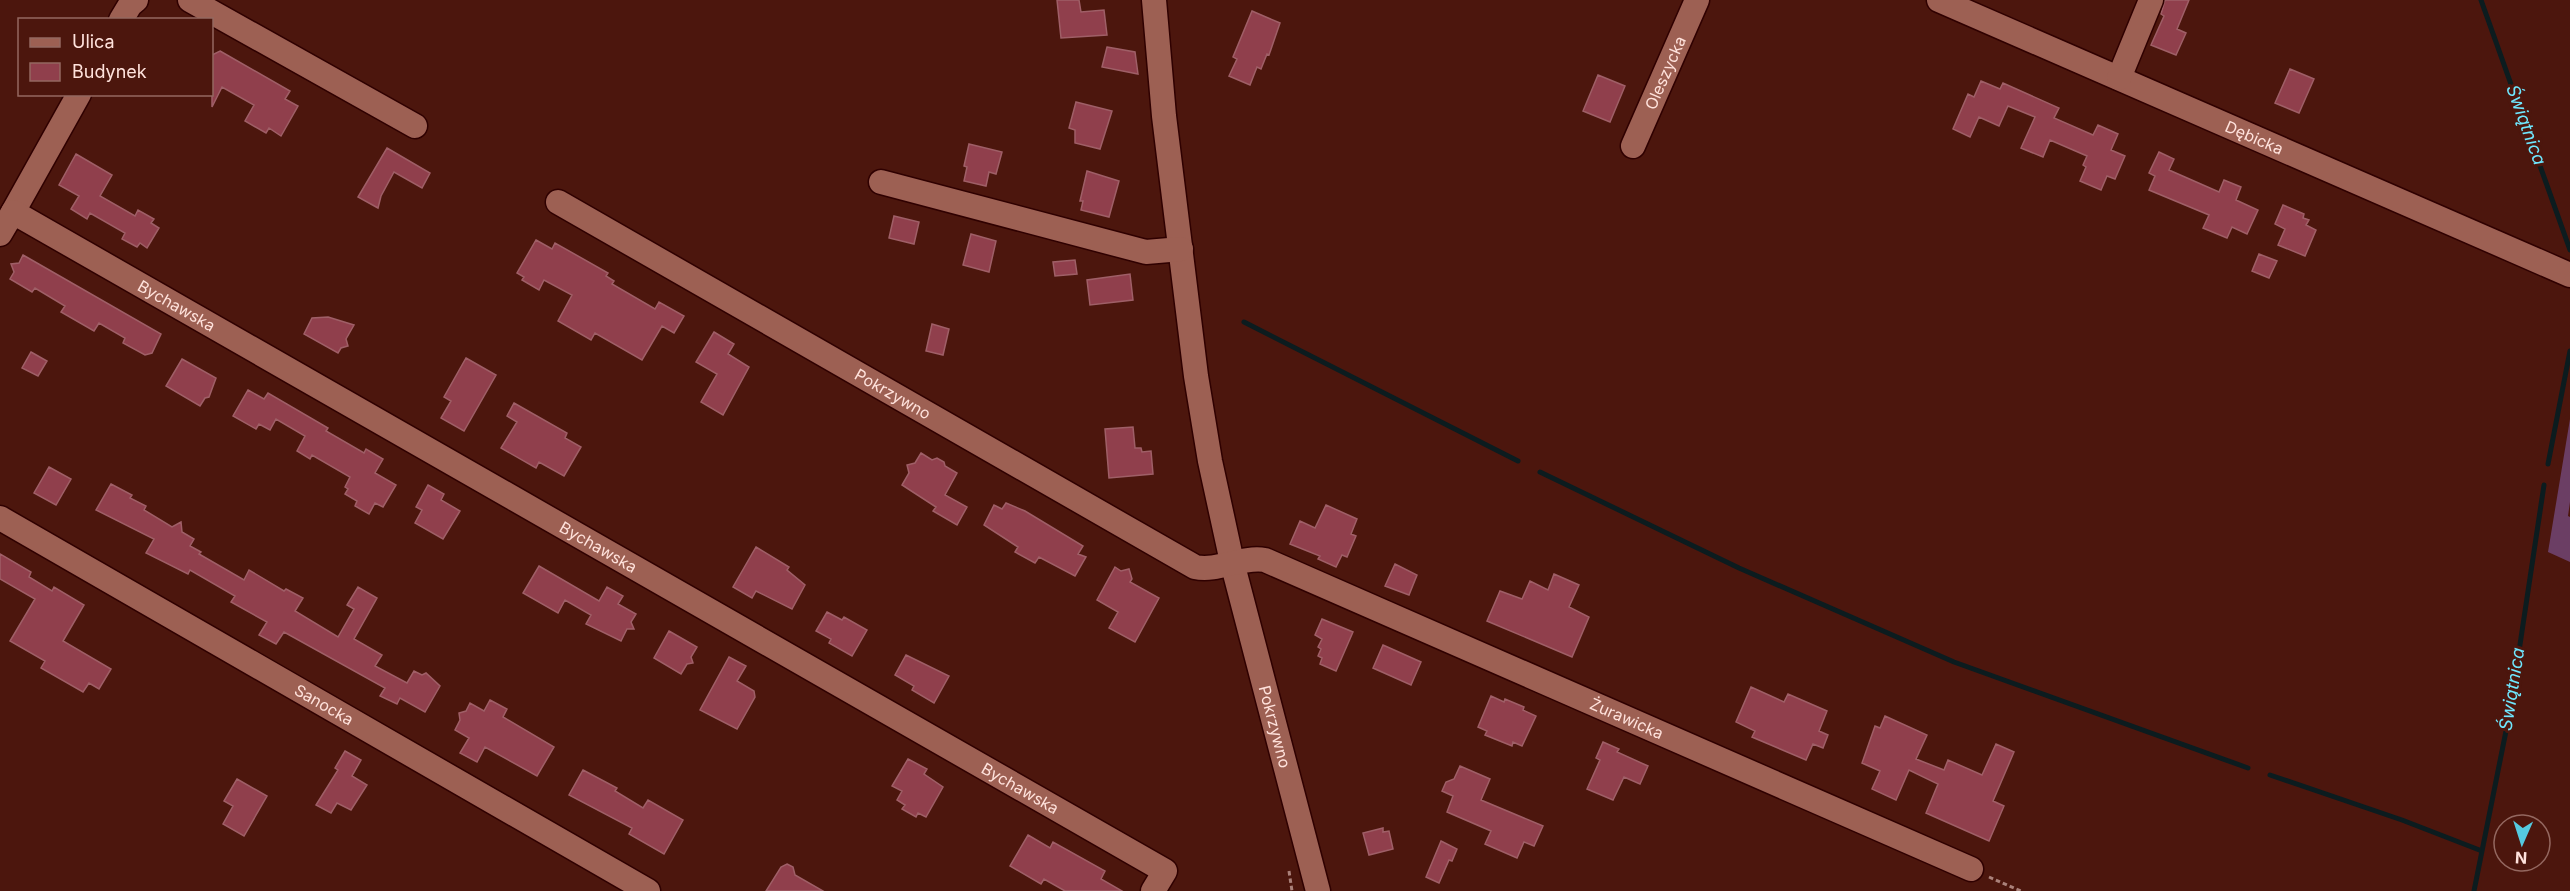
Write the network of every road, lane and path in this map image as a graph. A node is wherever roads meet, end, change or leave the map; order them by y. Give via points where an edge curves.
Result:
1 (136, 0) edge
2 (190, 0) edge
3 (1154, 0) edge
4 (1697, 0) edge
5 (1939, 0) edge
6 (2151, 0) edge
7 (122, 18) edge
8 (2119, 78) junction
9 (78, 96) edge
10 (415, 126) dead end
11 (1633, 146) dead end
12 (881, 182) dead end
13 (558, 202) dead end
14 (13, 212) junction
15 (0, 234) edge
16 (1181, 249) junction
17 (2570, 274) edge
18 (0, 518) edge
19 (1232, 562) junction
20 (1971, 869) joint
21 (648, 891) edge
22 (1153, 891) edge
23 (1318, 891) edge
24 (2021, 891) edge

1 - 7 street
2 - 10 street
3 - 16 street, Pokrzywno
4 - 11 street, Oleszycka
5 - 8 street, Dębicka
6 - 8 street
8 - 17 street, Dębicka
9 - 14 street
12 - 16 street via 1146,252
13 - 19 street, Pokrzywno via 1195,567 1203,569
14 - 15 street
14 - 22 street, Bychawska via 1165,871
16 - 19 street, Pokrzywno via 1202,416
18 - 21 street, Sanocka
19 - 20 street, Żurawicka via 1265,560
19 - 23 street, Pokrzywno
20 - 24 path

